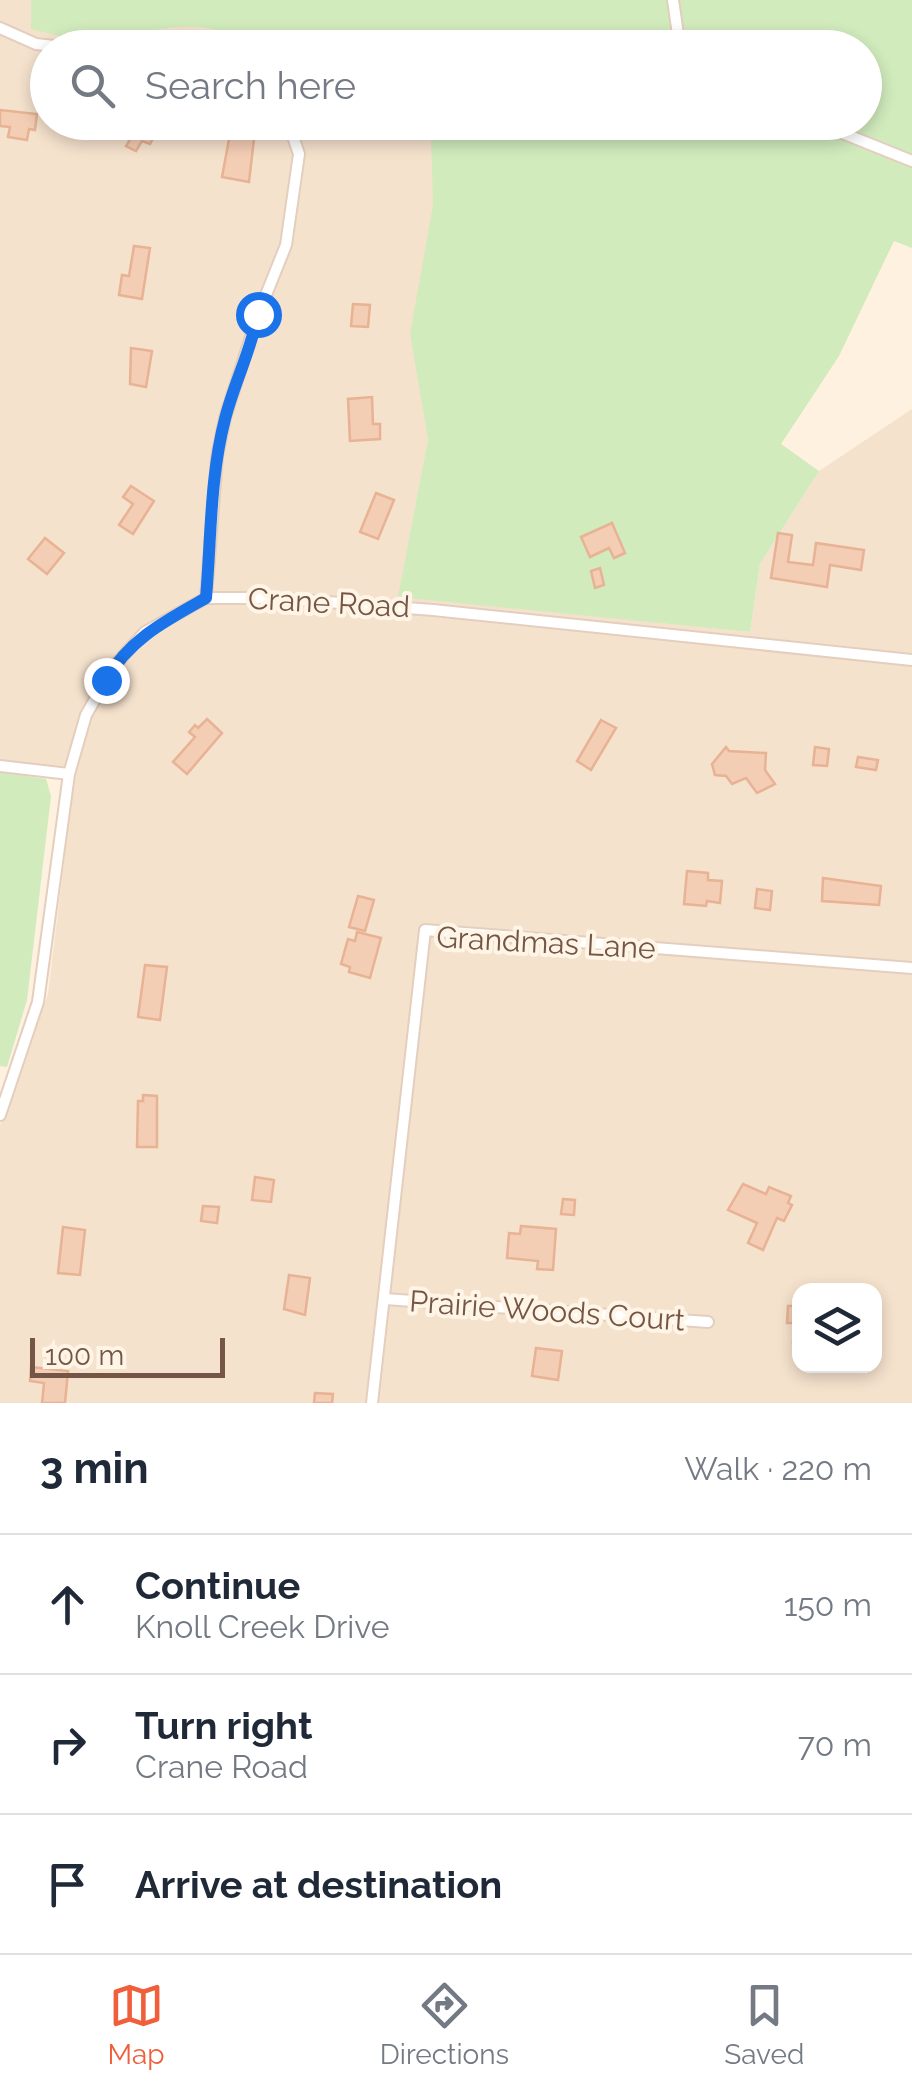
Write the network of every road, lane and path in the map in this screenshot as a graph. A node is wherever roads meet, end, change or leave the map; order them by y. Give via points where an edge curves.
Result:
1 (673, 0) edge
2 (0, 28) edge
3 (677, 30) edge
4 (30, 41) edge
5 (294, 140) edge
6 (860, 140) edge
7 (912, 161) edge
8 (206, 598) junction
9 (912, 660) edge
10 (0, 766) edge
11 (69, 774) junction
12 (912, 968) edge
13 (0, 1115) edge
14 (385, 1300) junction
15 (708, 1322) dead end
16 (372, 1403) edge

1 - 3 street
2 - 4 street
5 - 8 street via 299,154 286,245 258,314 217,457
6 - 7 street
8 - 9 street, Crane Road via 432,610
8 - 11 street, Crane Road via 146,632 114,666 86,716
10 - 11 street
11 - 13 street, Crane Road via 38,1002
12 - 14 street, Grandmas Lane via 425,930
14 - 15 street, Prairie Woods Court
14 - 16 street

